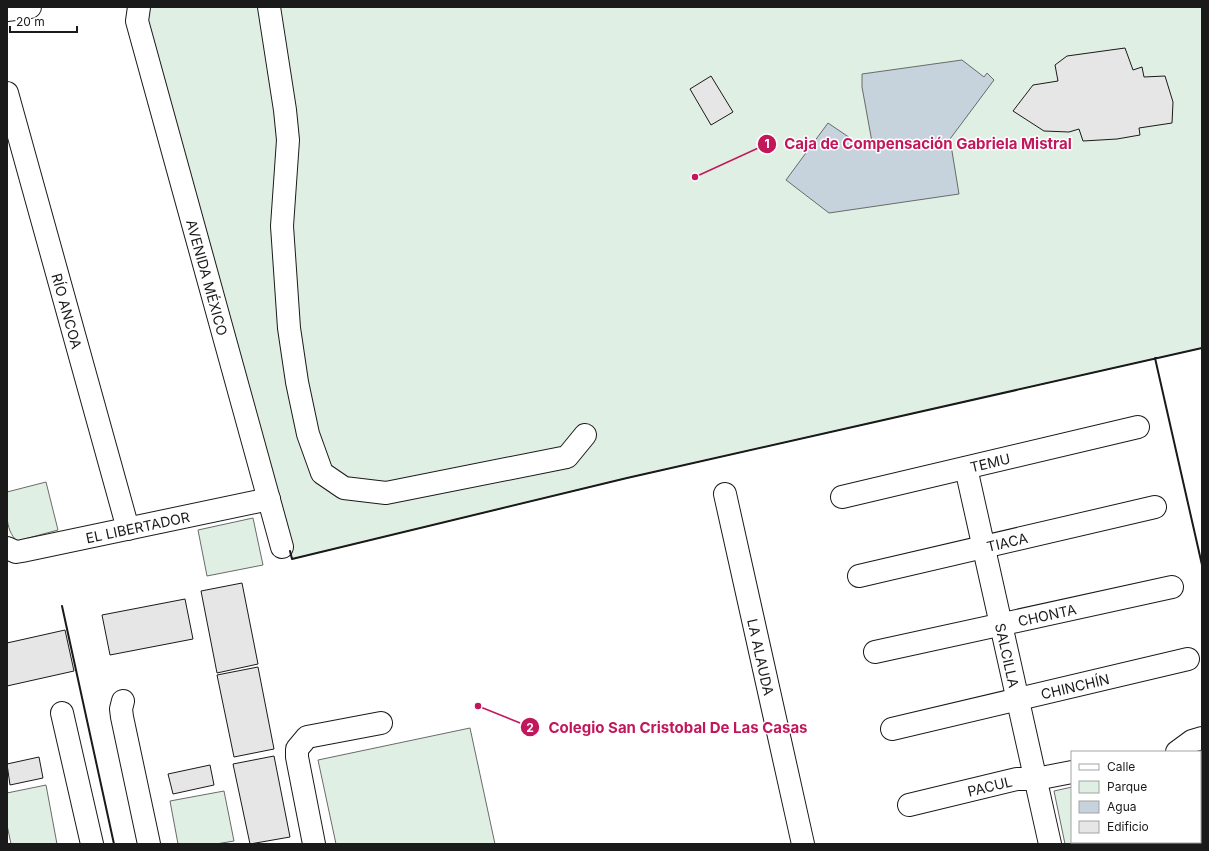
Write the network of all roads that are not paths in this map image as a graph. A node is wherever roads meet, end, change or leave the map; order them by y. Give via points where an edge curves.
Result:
1 (30, 7) edge
2 (139, 7) edge
3 (269, 7) edge
4 (7, 10) edge
5 (7, 93) edge
6 (1138, 427) dead end
7 (585, 435) dead end
8 (966, 468) junction
9 (725, 494) dead end
10 (842, 497) dead end
11 (269, 499) junction
12 (1155, 507) dead end
13 (128, 529) junction
14 (282, 547) dead end
15 (984, 547) junction
16 (8, 550) edge
17 (859, 576) dead end
18 (1172, 587) dead end
19 (1001, 624) junction
20 (875, 652) dead end
21 (1188, 659) dead end
22 (1018, 699) junction
23 (124, 701) dead end
24 (62, 713) dead end
25 (381, 723) dead end
26 (892, 729) dead end
27 (1202, 738) edge
28 (1178, 751) edge
29 (1071, 772) edge
30 (1036, 779) junction
31 (909, 805) dead end
32 (92, 844) edge
33 (149, 844) edge
34 (314, 844) edge
35 (803, 844) edge
36 (1050, 844) edge

1 - 4 street
2 - 11 street, AVENIDA MÉXICO via 137,21
3 - 7 street via 288,140 282,226 289,328 308,434 322,474 344,488 386,493 568,457
5 - 13 street, RÍO ANCOA
6 - 8 street, TEMU
8 - 10 street, TEMU
8 - 15 street, SALCILLA
9 - 35 street, LA ALAUDA
11 - 13 street, EL LIBERTADOR
11 - 14 street, AVENIDA MÉXICO
12 - 15 street, TIACA
13 - 16 street, EL LIBERTADOR via 22,551
15 - 17 street, TIACA
15 - 19 street, SALCILLA
18 - 19 street, CHONTA
19 - 20 street, CHONTA
19 - 22 street, SALCILLA
21 - 22 street, CHINCHÍN
22 - 26 street, CHINCHÍN
22 - 30 street, SALCILLA
23 - 33 street via 122,717
24 - 32 street
25 - 34 street via 307,737 297,749
27 - 28 street via 1192,741
29 - 30 street, PACUL
30 - 31 street, PACUL via 1017,779
30 - 36 street, SALCILLA

